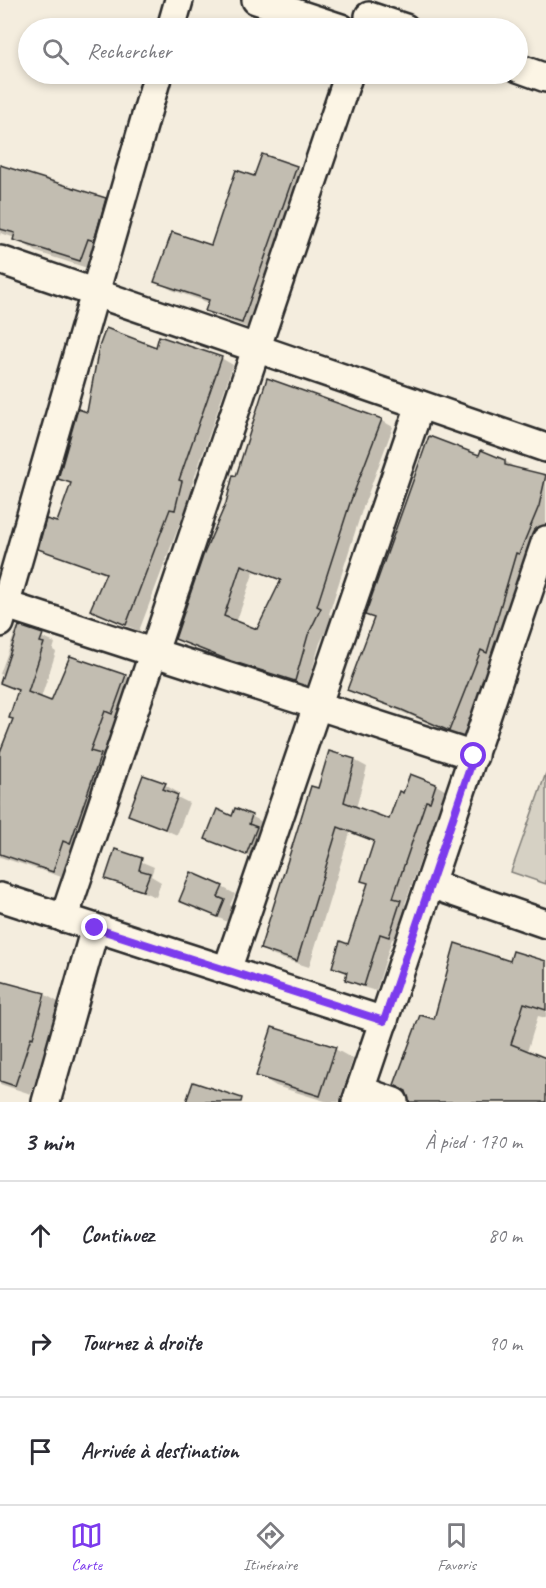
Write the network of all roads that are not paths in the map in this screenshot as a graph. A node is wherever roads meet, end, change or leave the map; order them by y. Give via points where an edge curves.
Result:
1 (179, 0) edge
2 (256, 0) edge
3 (174, 18) edge
4 (311, 18) edge
5 (528, 72) edge
6 (546, 78) edge
7 (155, 84) edge
8 (346, 84) edge
9 (0, 260) edge
10 (95, 292) junction
11 (256, 348) junction
12 (420, 405) junction
13 (546, 448) edge
14 (546, 540) edge
15 (2, 610) edge
16 (153, 653) junction
17 (318, 706) junction
18 (474, 756) junction
19 (430, 884) junction
20 (0, 897) edge
21 (64, 918) junction
22 (546, 924) edge
23 (95, 928) junction
24 (227, 970) junction
25 (384, 1021) junction
26 (358, 1096) edge
27 (46, 1102) edge
28 (394, 1102) edge

1 - 3 street
2 - 4 street
5 - 6 street
7 - 10 street
8 - 11 street
9 - 10 street
10 - 11 street
10 - 15 street
11 - 12 street
11 - 16 street
12 - 13 street
12 - 17 street
14 - 18 street
15 - 16 street
16 - 17 street
16 - 21 street
17 - 18 street
17 - 24 street
18 - 19 street
19 - 22 street
19 - 25 street
20 - 21 street
21 - 23 street
23 - 24 street
23 - 27 street
24 - 25 street
25 - 26 street
26 - 28 street

